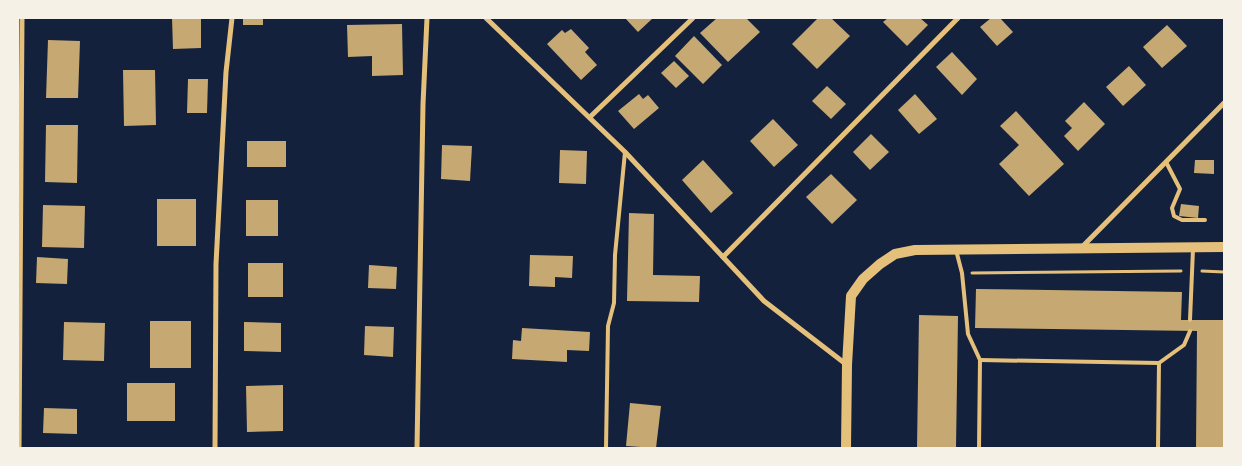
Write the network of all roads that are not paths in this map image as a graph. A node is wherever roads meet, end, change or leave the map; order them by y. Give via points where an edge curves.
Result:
1 (22, 18) edge
2 (232, 18) edge
3 (427, 18) edge
4 (486, 18) edge
5 (693, 18) edge
6 (958, 18) edge
7 (1224, 103) edge
8 (590, 117) junction
9 (625, 152) junction
10 (1166, 162) junction
11 (1205, 220) dead end
12 (1194, 247) junction
13 (1224, 247) edge
14 (1080, 249) junction
15 (956, 250) junction
16 (723, 258) junction
17 (1190, 320) dead end
18 (1190, 331) dead end
19 (980, 360) junction
20 (1159, 363) junction
21 (847, 365) junction
22 (19, 448) edge
23 (215, 448) edge
24 (416, 448) edge
25 (606, 448) edge
26 (846, 448) edge
27 (979, 448) edge
28 (1158, 448) edge

1 - 22 street
2 - 23 street via 216,264
3 - 24 street
4 - 8 street
5 - 8 street
6 - 16 street
7 - 10 street
8 - 9 street
9 - 16 street
9 - 25 lane via 614,304 608,326
10 - 11 lane via 1180,189 1172,208 1174,216 1182,220
10 - 14 street
12 - 13 main road
12 - 14 main road
12 - 17 lane
14 - 15 main road
15 - 19 lane via 962,273 968,334
15 - 21 main road via 915,250 895,254 863,279 851,296
16 - 21 street via 764,301
18 - 20 lane via 1184,345
19 - 20 lane
19 - 27 lane
20 - 28 lane
21 - 26 main road

